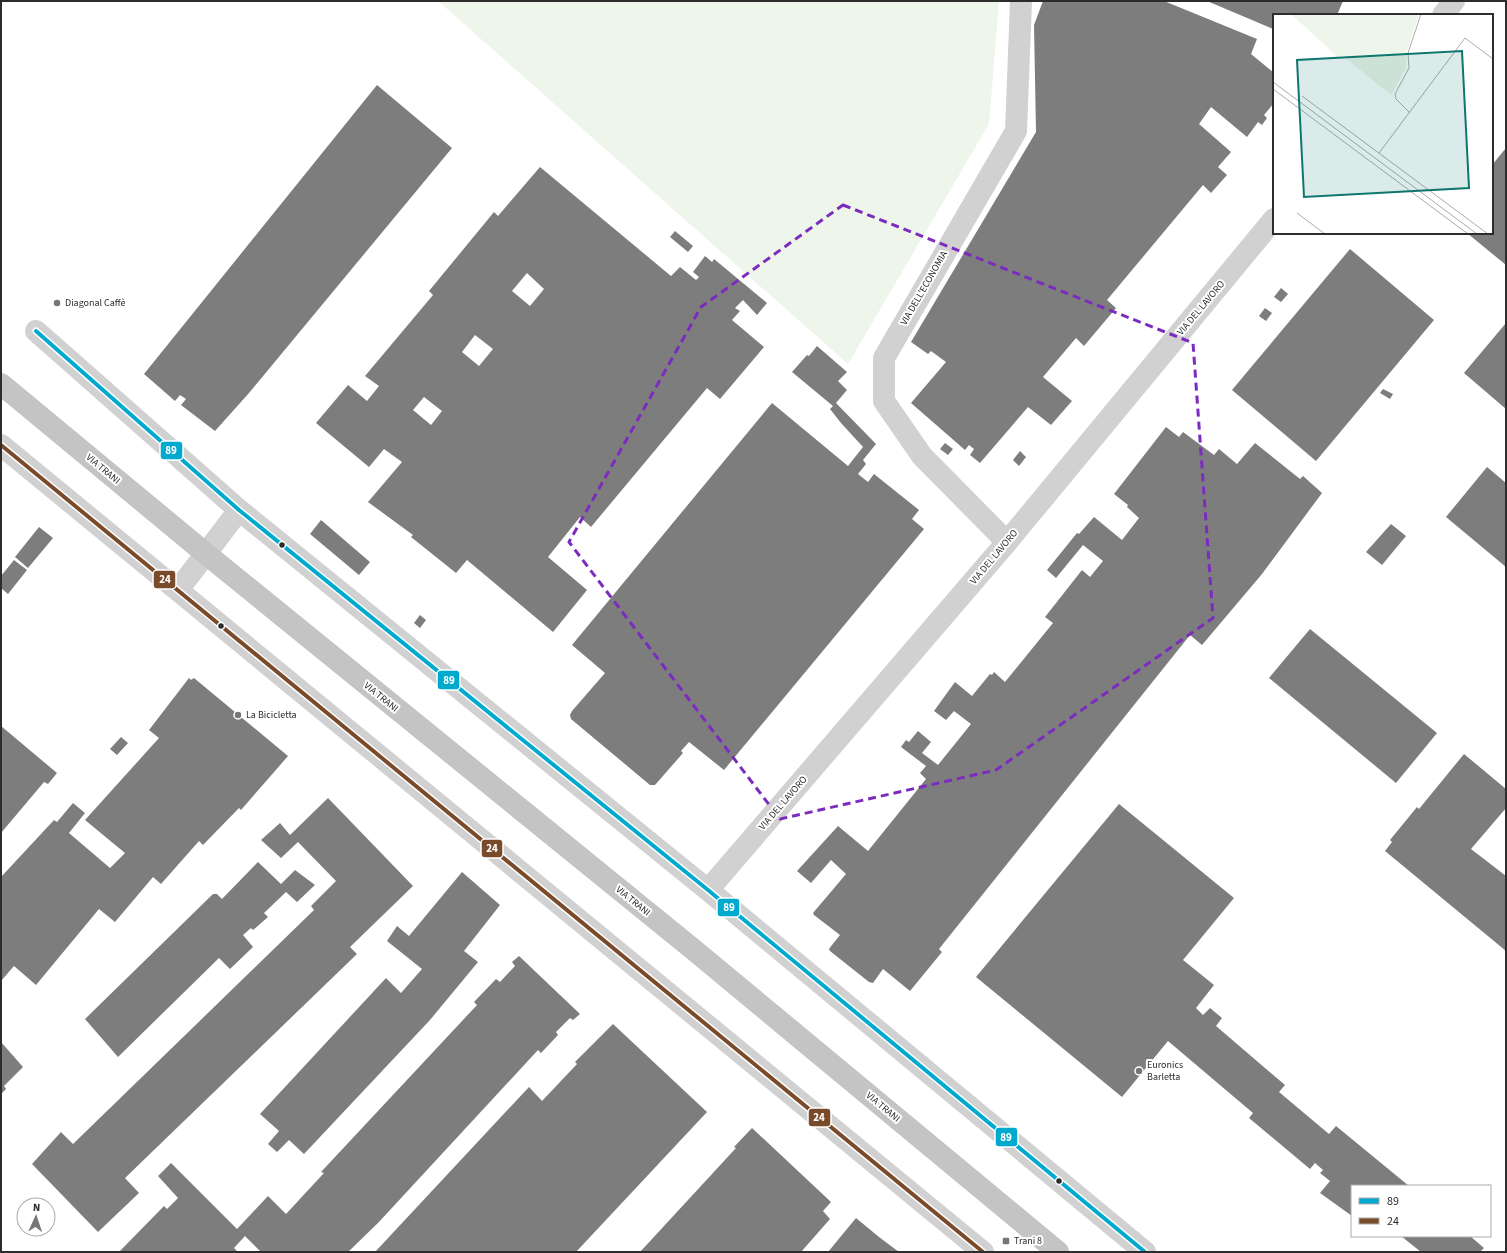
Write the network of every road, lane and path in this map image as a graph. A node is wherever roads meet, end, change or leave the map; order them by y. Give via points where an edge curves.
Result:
1 (1021, 1) edge
2 (1454, 1) edge
3 (1444, 14) edge
4 (1273, 220) edge
5 (36, 331) dead end
6 (1, 384) edge
7 (1, 445) edge
8 (239, 510) junction
9 (1007, 542) junction
10 (204, 553) junction
11 (178, 590) junction
12 (708, 890) junction
13 (983, 1252) edge
14 (1058, 1252) edge
15 (1145, 1252) edge

1 - 9 street, VIA DELL'ECONOMIA via 1016,131 884,358 884,401 922,456
2 - 3 street
4 - 9 street, VIA DEL LAVORO
5 - 8 street
6 - 10 main road, VIA TRANI
7 - 11 street
8 - 10 street
8 - 12 street
9 - 12 street, VIA DEL LAVORO
10 - 11 street
10 - 14 main road, VIA TRANI via 688,945
11 - 13 street
12 - 15 street

